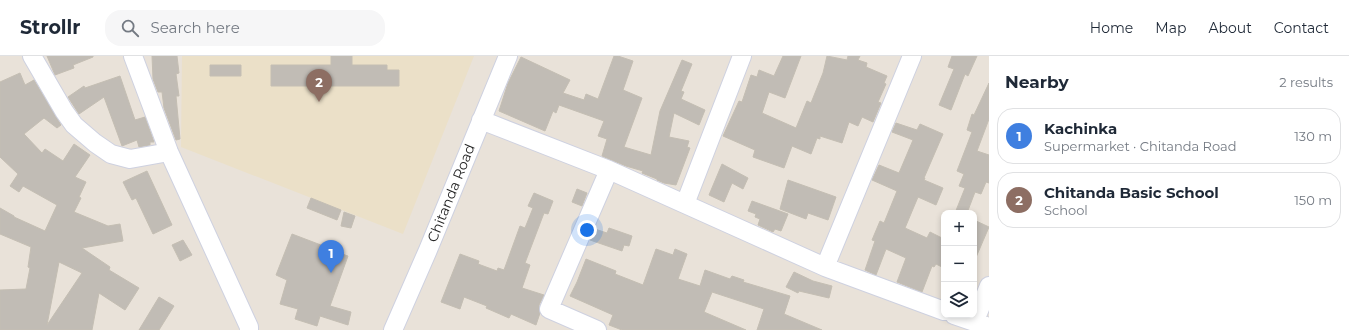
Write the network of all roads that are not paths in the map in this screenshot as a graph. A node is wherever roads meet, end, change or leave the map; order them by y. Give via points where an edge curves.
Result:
1 (32, 56) edge
2 (133, 56) edge
3 (508, 56) edge
4 (742, 56) edge
5 (912, 56) edge
6 (481, 120) junction
7 (169, 152) junction
8 (609, 170) junction
9 (685, 204) junction
10 (825, 268) junction
11 (989, 286) edge
12 (941, 310) edge
13 (962, 318) edge
14 (982, 325) edge
15 (249, 330) edge
16 (393, 330) edge
17 (597, 330) edge

1 - 7 street via 74,125 95,143 111,154 130,159
2 - 7 street
3 - 6 street, Chitanda Road
4 - 9 street
5 - 10 street
6 - 8 street
6 - 16 street, Chitanda Road
7 - 15 street via 250,327
8 - 9 street
8 - 17 street via 549,310
9 - 10 street
10 - 12 street
11 - 14 street
13 - 14 street

